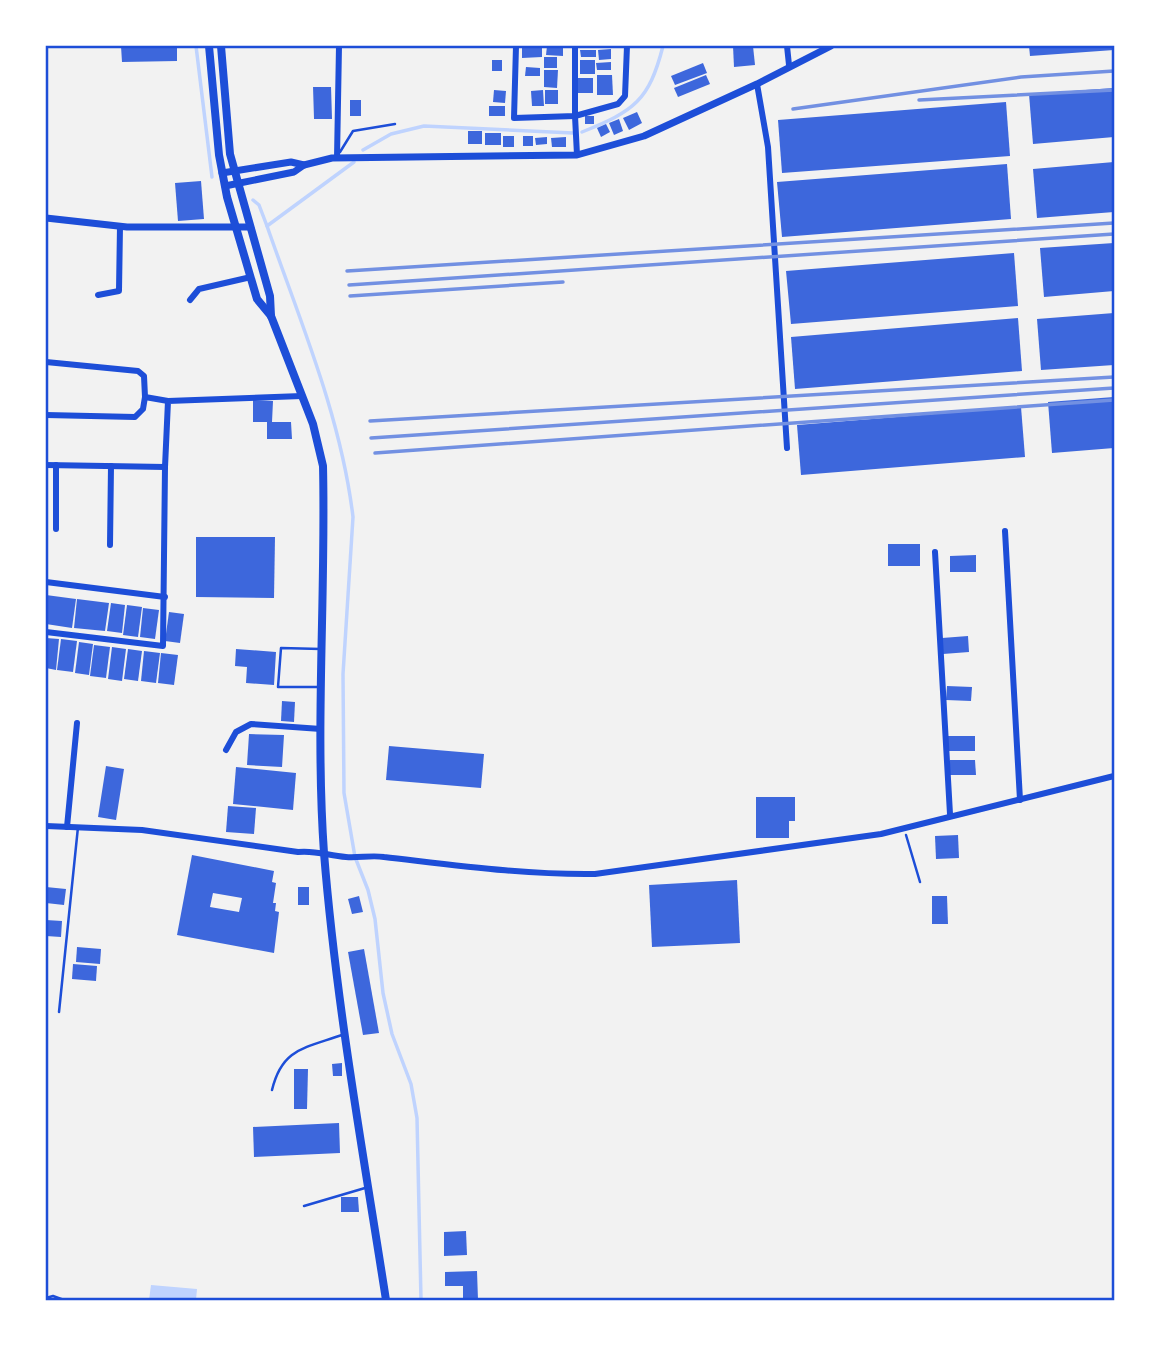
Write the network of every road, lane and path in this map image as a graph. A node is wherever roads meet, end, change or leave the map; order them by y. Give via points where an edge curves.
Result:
1 (209, 46) edge
2 (221, 46) edge
3 (339, 46) edge
4 (516, 46) edge
5 (575, 46) edge
6 (627, 46) edge
7 (787, 46) edge
8 (831, 46) edge
9 (789, 65) junction
10 (757, 84) junction
11 (575, 116) junction
12 (395, 124) dead end
13 (577, 155) junction
14 (337, 158) junction
15 (304, 165) junction
16 (234, 171) junction
17 (222, 173) junction
18 (236, 183) junction
19 (225, 186) junction
20 (46, 219) edge
21 (120, 226) junction
22 (248, 227) junction
23 (236, 228) junction
24 (251, 277) junction
25 (98, 295) dead end
26 (190, 300) dead end
27 (271, 316) junction
28 (46, 362) edge
29 (302, 396) junction
30 (145, 397) junction
31 (168, 401) junction
32 (46, 415) edge
33 (787, 448) dead end
34 (46, 465) edge
35 (56, 465) junction
36 (111, 466) junction
37 (165, 467) junction
38 (56, 529) dead end
39 (1004, 531) dead end
40 (110, 545) dead end
41 (936, 552) dead end
42 (46, 582) edge
43 (165, 597) junction
44 (46, 632) edge
45 (322, 650) junction
46 (322, 687) junction
47 (77, 723) dead end
48 (321, 729) junction
49 (226, 750) dead end
50 (1115, 776) edge
51 (1020, 800) junction
52 (950, 814) junction
53 (46, 826) edge
54 (67, 827) junction
55 (78, 827) junction
56 (905, 829) junction
57 (324, 851) junction
58 (919, 882) dead end
59 (59, 1012) dead end
60 (345, 1034) junction
61 (272, 1090) dead end
62 (368, 1186) junction
63 (304, 1206) dead end
64 (46, 1298) edge
65 (64, 1300) edge
66 (386, 1300) edge

1 - 17 main road
2 - 16 main road
3 - 14 street
4 - 11 street via 514,118
5 - 11 street
6 - 11 street via 625,96 618,104
7 - 9 street
8 - 9 street
9 - 10 street
10 - 13 street via 644,136
10 - 33 street via 768,147
11 - 13 street
12 - 14 lane via 353,131
13 - 14 street
14 - 15 street
15 - 16 street via 291,162
15 - 18 street via 295,172
16 - 17 street
16 - 18 main road
17 - 19 main road
18 - 19 street
18 - 22 main road
19 - 23 main road
20 - 21 street
21 - 23 street
21 - 25 street via 119,291
22 - 23 street
22 - 27 main road via 270,296
23 - 24 main road
24 - 26 street via 199,289
24 - 27 main road via 257,299
27 - 29 main road
28 - 30 street via 138,371 144,376
29 - 31 street
29 - 45 main road via 323,466
30 - 31 street
30 - 32 street via 143,409 135,417
31 - 37 street
34 - 35 street
35 - 36 street
35 - 38 street
36 - 37 street
36 - 40 street
37 - 43 street
39 - 51 street
41 - 52 street
42 - 43 street
43 - 44 street via 163,646
45 - 46 main road
45 - 46 lane via 281,648 278,687
46 - 48 main road
47 - 54 street
48 - 49 street via 251,724 236,732
48 - 57 main road
50 - 51 street
51 - 52 street
52 - 56 street
53 - 54 street
54 - 55 street
55 - 57 street via 142,830 298,852
55 - 59 lane
56 - 57 street via 595,874 345,857
56 - 58 path
57 - 60 main road
60 - 61 lane via 292,1052 276,1073
60 - 62 main road
62 - 63 lane
62 - 66 main road
64 - 65 lane

